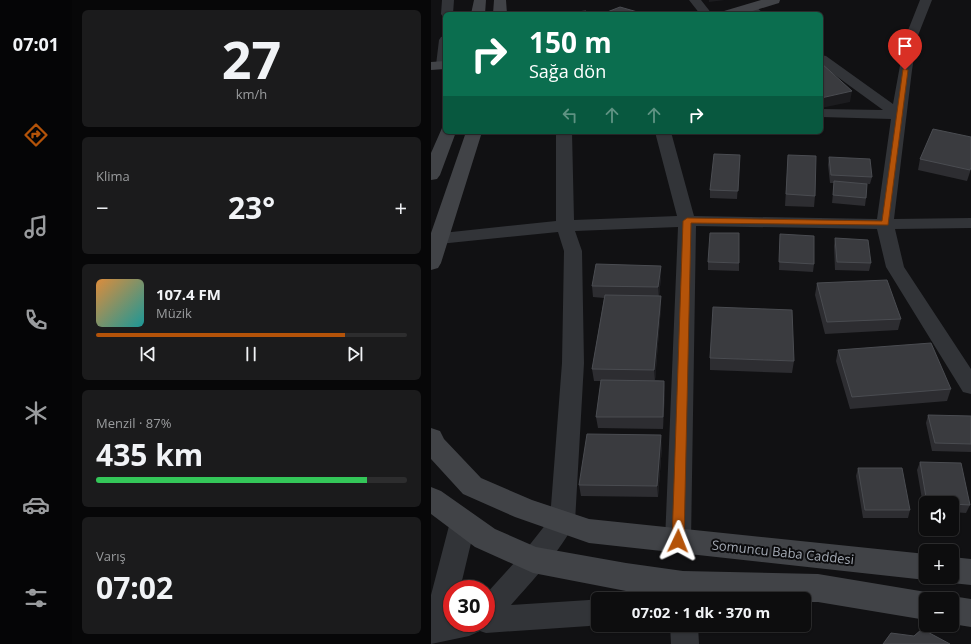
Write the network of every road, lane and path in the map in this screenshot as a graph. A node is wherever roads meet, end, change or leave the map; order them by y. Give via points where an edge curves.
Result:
1 (447, 0) edge
2 (480, 0) edge
3 (499, 0) edge
4 (695, 0) edge
5 (774, 0) edge
6 (926, 0) edge
7 (754, 11) edge
8 (447, 12) edge
9 (478, 12) edge
10 (500, 12) edge
11 (704, 12) edge
12 (443, 50) edge
13 (823, 60) edge
14 (440, 65) edge
15 (823, 113) edge
16 (899, 115) junction
17 (447, 134) edge
18 (473, 134) edge
19 (564, 134) edge
20 (664, 134) edge
21 (431, 175) edge
22 (687, 221) junction
23 (971, 223) edge
24 (885, 224) junction
25 (565, 226) junction
26 (439, 238) junction
27 (431, 263) edge
28 (971, 386) edge
29 (431, 438) edge
30 (431, 499) edge
31 (463, 522) junction
32 (562, 522) junction
33 (678, 541) junction
34 (533, 560) junction
35 (919, 567) edge
36 (959, 571) edge
37 (971, 572) edge
38 (683, 592) edge
39 (495, 604) edge
40 (919, 605) edge
41 (959, 611) edge
42 (591, 613) edge
43 (971, 613) edge
44 (495, 619) edge
45 (443, 628) edge
46 (433, 630) edge
47 (684, 632) edge
48 (685, 644) edge

1 - 8 street
2 - 9 main road
3 - 10 main road
4 - 11 street
5 - 7 main road
6 - 16 street via 911,38
12 - 14 street
13 - 16 street
15 - 16 street
16 - 24 street
17 - 21 main road
18 - 26 main road
19 - 25 street
20 - 22 street
22 - 24 street
22 - 25 street
22 - 33 street
23 - 24 street
24 - 28 street via 895,267
25 - 26 street
25 - 32 street via 573,251 573,363
26 - 27 main road
29 - 32 main road, Somuncu Baba Caddesi via 434,445 472,486 525,510
30 - 31 main road
31 - 34 main road via 485,538
31 - 46 street
32 - 33 main road, Somuncu Baba Caddesi via 589,531
32 - 34 street
33 - 35 main road, Somuncu Baba Caddesi
34 - 38 main road via 627,577
34 - 39 street
36 - 37 main road
38 - 40 main road via 818,588
41 - 43 main road
42 - 44 street
45 - 46 street
47 - 48 street

